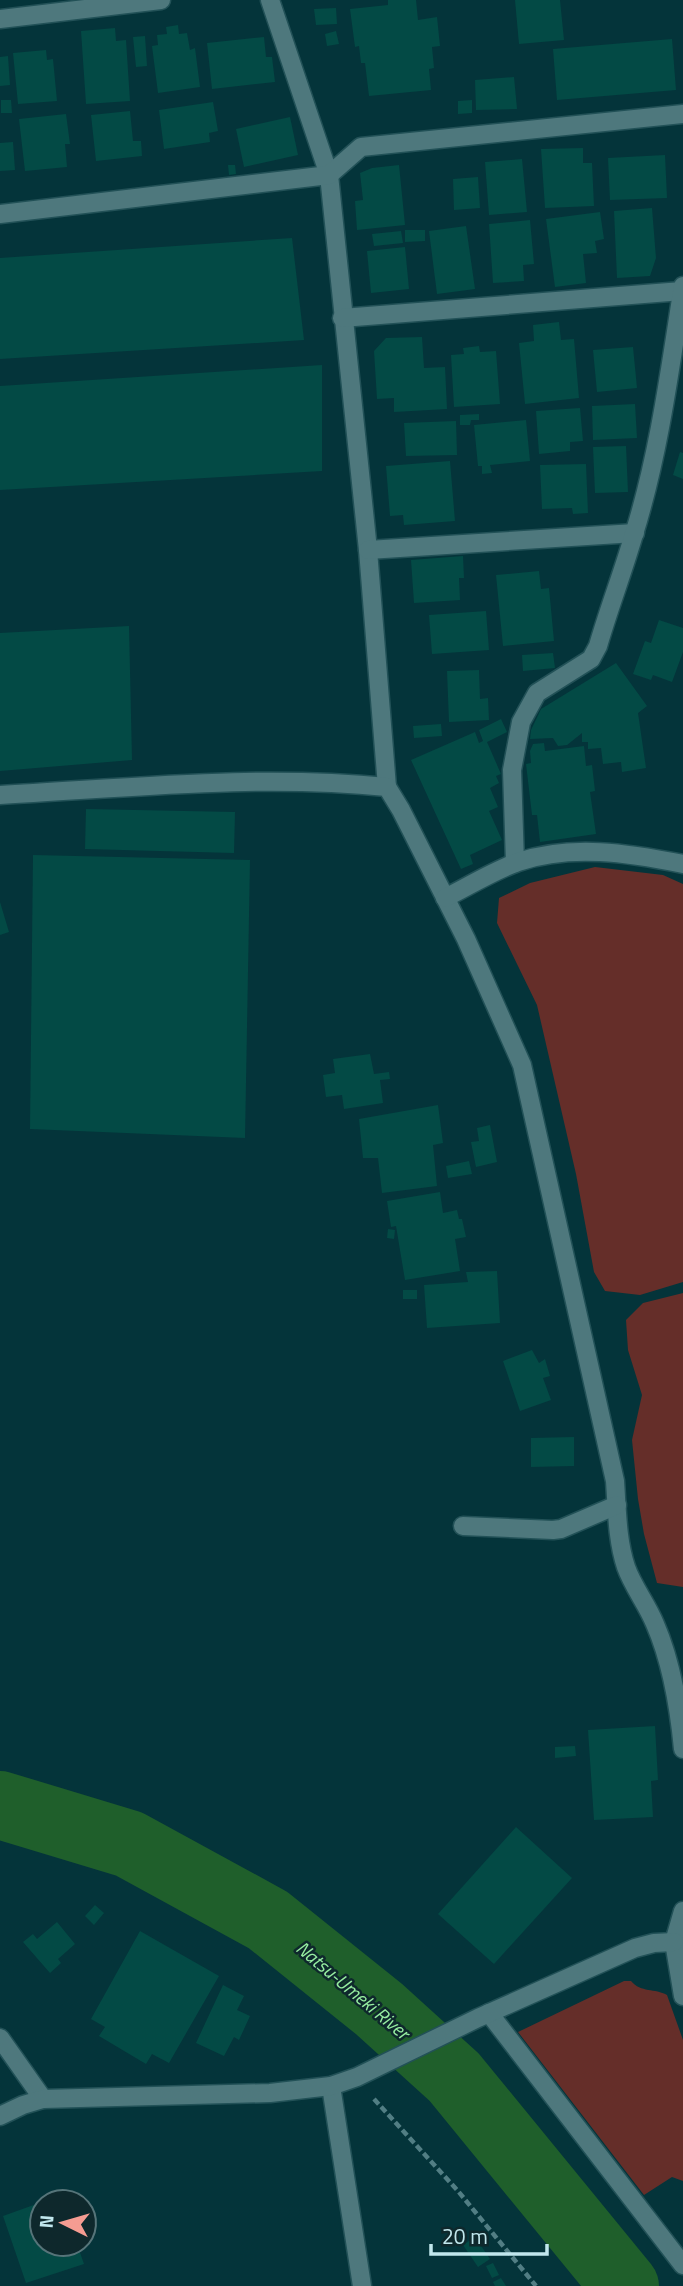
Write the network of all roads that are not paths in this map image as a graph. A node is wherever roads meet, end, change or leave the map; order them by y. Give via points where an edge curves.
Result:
1 (161, 0) edge
2 (270, 0) edge
3 (0, 19) edge
4 (683, 114) edge
5 (329, 175) junction
6 (0, 214) edge
7 (683, 289) edge
8 (342, 318) junction
9 (635, 533) junction
10 (368, 550) junction
11 (387, 787) junction
12 (0, 795) edge
13 (515, 863) junction
14 (683, 864) edge
15 (445, 898) junction
16 (617, 1505) junction
17 (463, 1527) dead end
18 (683, 1749) edge
19 (683, 1911) edge
20 (674, 1942) junction
21 (680, 1966) edge
22 (683, 1996) edge
23 (484, 2016) junction
24 (0, 2038) edge
25 (331, 2086) junction
26 (43, 2099) junction
27 (0, 2116) edge
28 (683, 2265) edge
29 (362, 2286) edge

1 - 3 street
2 - 5 street
4 - 5 street via 360,147
5 - 6 street
5 - 8 street
7 - 8 street
7 - 9 street via 671,369
8 - 10 street
9 - 10 street
9 - 13 street via 591,659 537,693 521,722 512,770
10 - 11 street
11 - 12 street via 237,781
11 - 15 street
13 - 14 street via 584,851
13 - 15 street
15 - 16 street via 522,1065
16 - 17 street via 553,1530
16 - 18 street via 626,1566 666,1652
19 - 20 street
20 - 21 street
20 - 23 street via 635,1948
21 - 22 street
23 - 25 street
23 - 28 street
24 - 26 street
25 - 26 street via 270,2093
25 - 29 street
26 - 27 street

